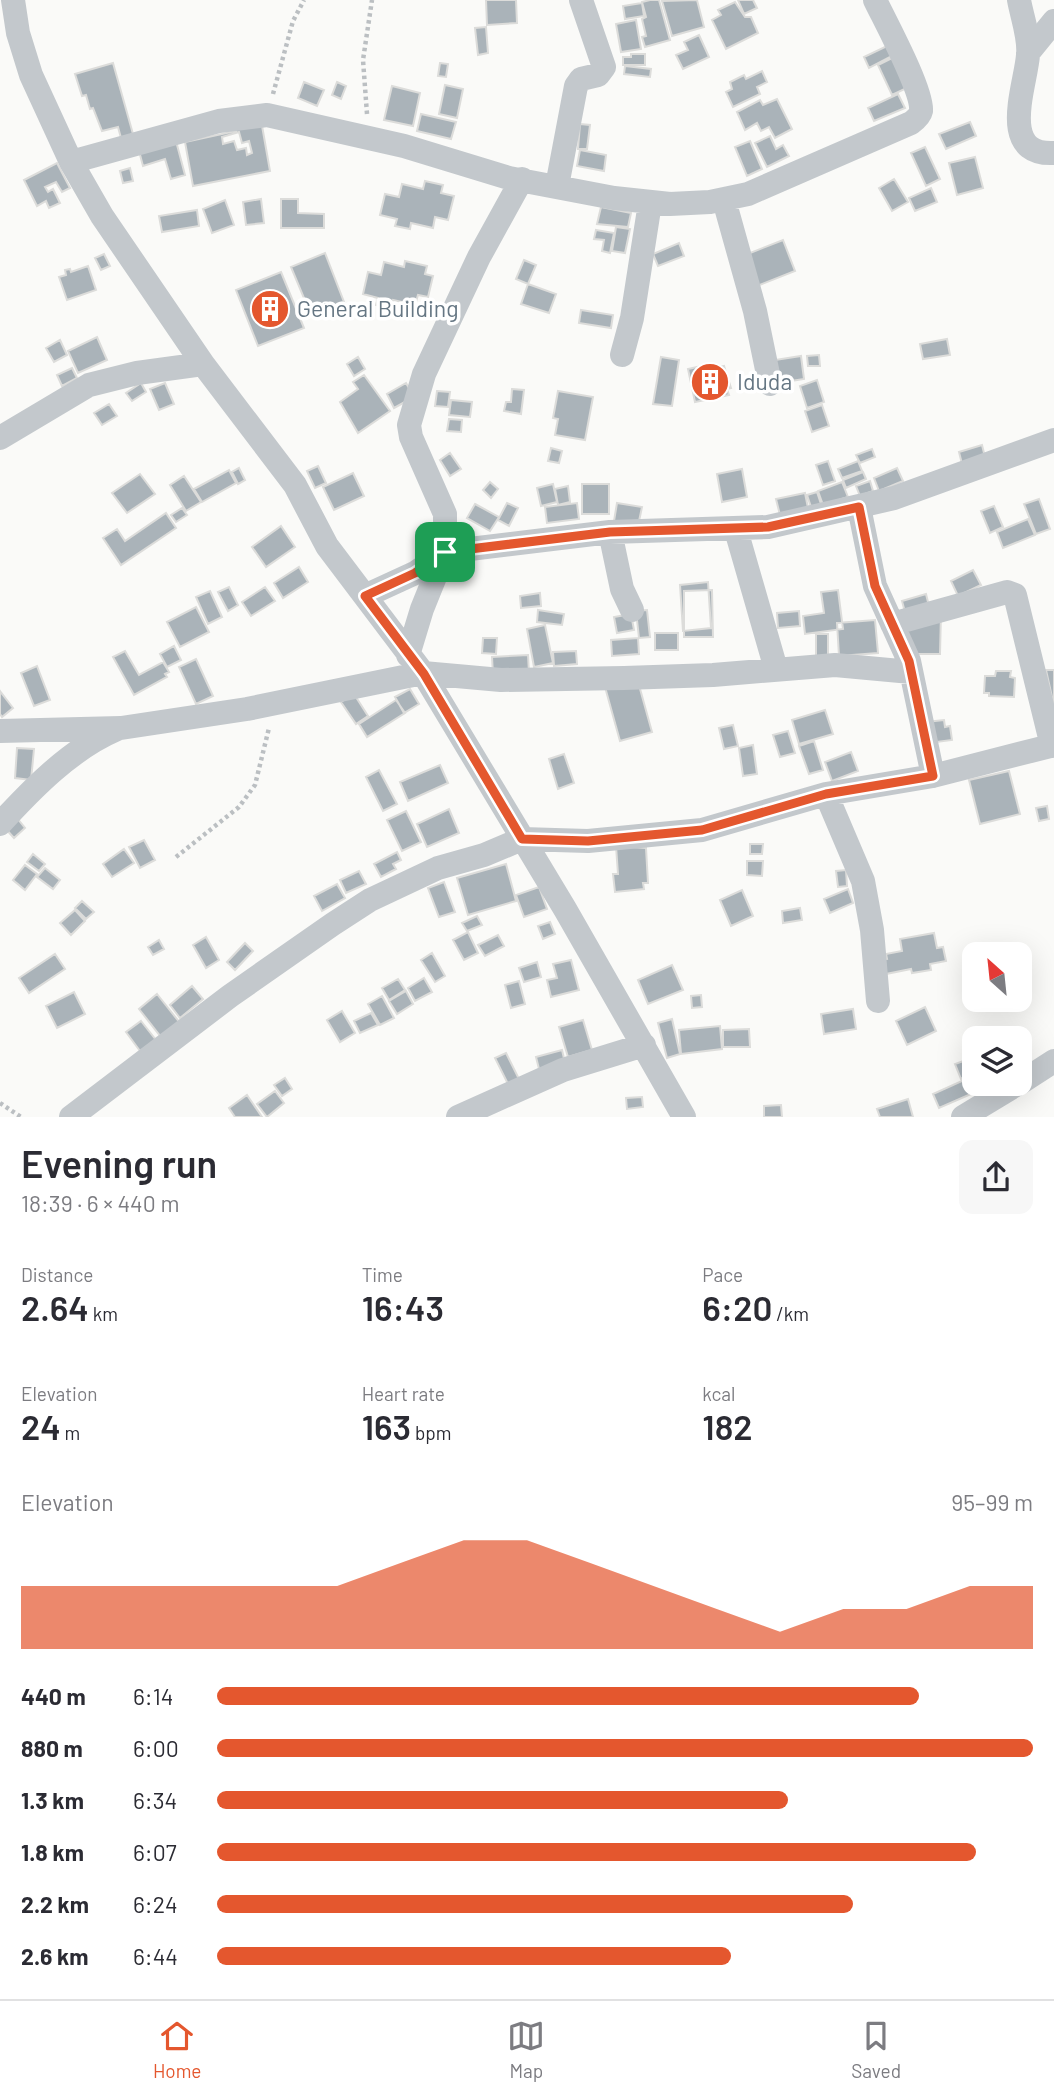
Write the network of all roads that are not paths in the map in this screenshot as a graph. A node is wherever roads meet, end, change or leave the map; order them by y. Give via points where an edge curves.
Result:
1 (6, 0) edge
2 (13, 0) edge
3 (581, 0) edge
4 (875, 0) edge
5 (1019, 0) edge
6 (0, 9) edge
7 (1054, 21) edge
8 (1028, 53) junction
9 (1054, 153) edge
10 (71, 162) junction
11 (522, 180) junction
12 (557, 186) junction
13 (724, 200) junction
14 (650, 203) junction
15 (622, 355) dead end
16 (203, 364) junction
17 (770, 384) dead end
18 (0, 438) edge
19 (1054, 440) edge
20 (859, 507) junction
21 (736, 530) junction
22 (610, 532) junction
23 (445, 552) junction
24 (365, 596) junction
25 (632, 610) dead end
26 (892, 624) junction
27 (416, 664) junction
28 (776, 669) junction
29 (911, 672) junction
30 (121, 728) junction
31 (0, 731) edge
32 (1053, 745) edge
33 (933, 776) junction
34 (826, 794) junction
35 (0, 824) edge
36 (522, 839) junction
37 (878, 1001) dead end
38 (643, 1045) junction
39 (1054, 1061) edge
40 (1032, 1075) edge
41 (998, 1096) edge
42 (71, 1117) edge
43 (458, 1117) edge
44 (684, 1117) edge
45 (963, 1117) edge

1 - 6 street
2 - 10 street via 31,75
3 - 12 street via 604,67 576,86
4 - 13 street via 917,91 918,117 856,149
5 - 8 street
7 - 8 street
8 - 9 street via 1018,126 1034,150
10 - 11 street via 219,121 267,115 404,146
10 - 16 street via 127,256
11 - 12 street
11 - 23 street via 460,295 424,374 409,425 445,514
12 - 14 street
13 - 14 street
13 - 17 street
14 - 15 street
16 - 18 street via 98,382
16 - 24 street via 295,485 327,546
19 - 20 street via 943,482
20 - 21 street
20 - 26 street via 875,586
21 - 22 street
21 - 28 street
22 - 23 street
22 - 25 street via 622,589
23 - 24 street via 415,573
23 - 27 street via 422,609
24 - 27 street
26 - 29 street
26 - 32 street via 1007,592 1015,595
27 - 28 street via 501,680
27 - 30 street via 274,704
27 - 36 street
28 - 29 street via 835,665
29 - 33 street
30 - 31 street
30 - 35 street via 76,752
32 - 33 street
33 - 34 street
34 - 36 street via 702,830 588,841
34 - 37 street via 863,881
36 - 38 street
36 - 42 street via 438,868 370,900 230,996
38 - 43 street via 563,1070
38 - 44 street
39 - 40 street
41 - 45 street

